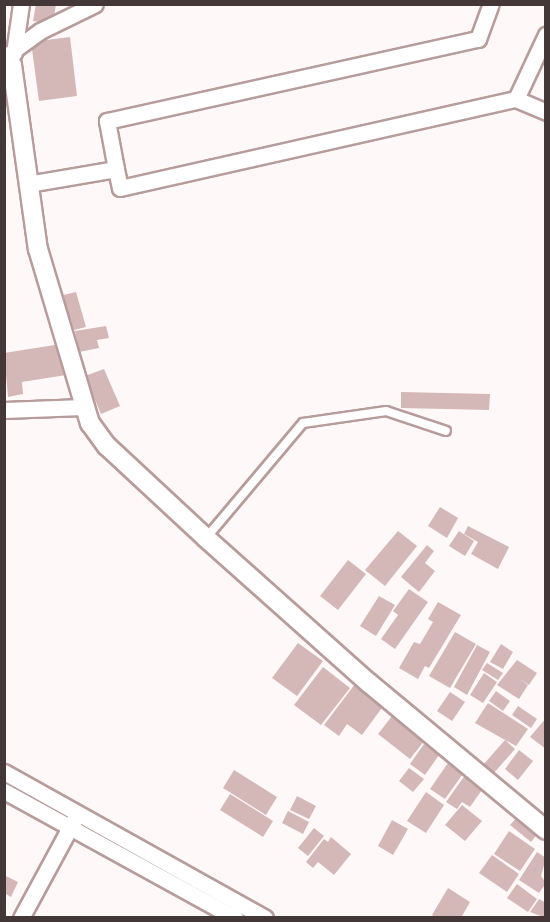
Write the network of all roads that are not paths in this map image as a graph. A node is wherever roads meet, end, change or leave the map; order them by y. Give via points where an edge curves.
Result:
1 (21, 4) edge
2 (95, 4) edge
3 (491, 4) edge
4 (544, 41) edge
5 (10, 57) edge
6 (516, 99) junction
7 (546, 112) edge
8 (116, 169) junction
9 (28, 184) junction
10 (83, 407) junction
11 (4, 410) edge
12 (446, 431) dead end
13 (206, 538) junction
14 (4, 771) edge
15 (4, 791) edge
16 (78, 814) junction
17 (543, 822) edge
18 (68, 828) junction
19 (233, 910) edge
20 (21, 918) edge
21 (265, 918) edge

1 - 5 street
2 - 5 street via 40,31
3 - 8 street via 478,39 107,121
4 - 6 street
5 - 9 street
6 - 7 street
6 - 8 street via 120,188
8 - 9 street
9 - 10 street via 38,249
10 - 11 street
10 - 13 street via 107,446
12 - 13 lane via 386,411 303,423
13 - 17 street via 369,683
14 - 16 street
15 - 18 street
16 - 18 street
16 - 19 street
18 - 19 street
18 - 20 street
19 - 21 street

